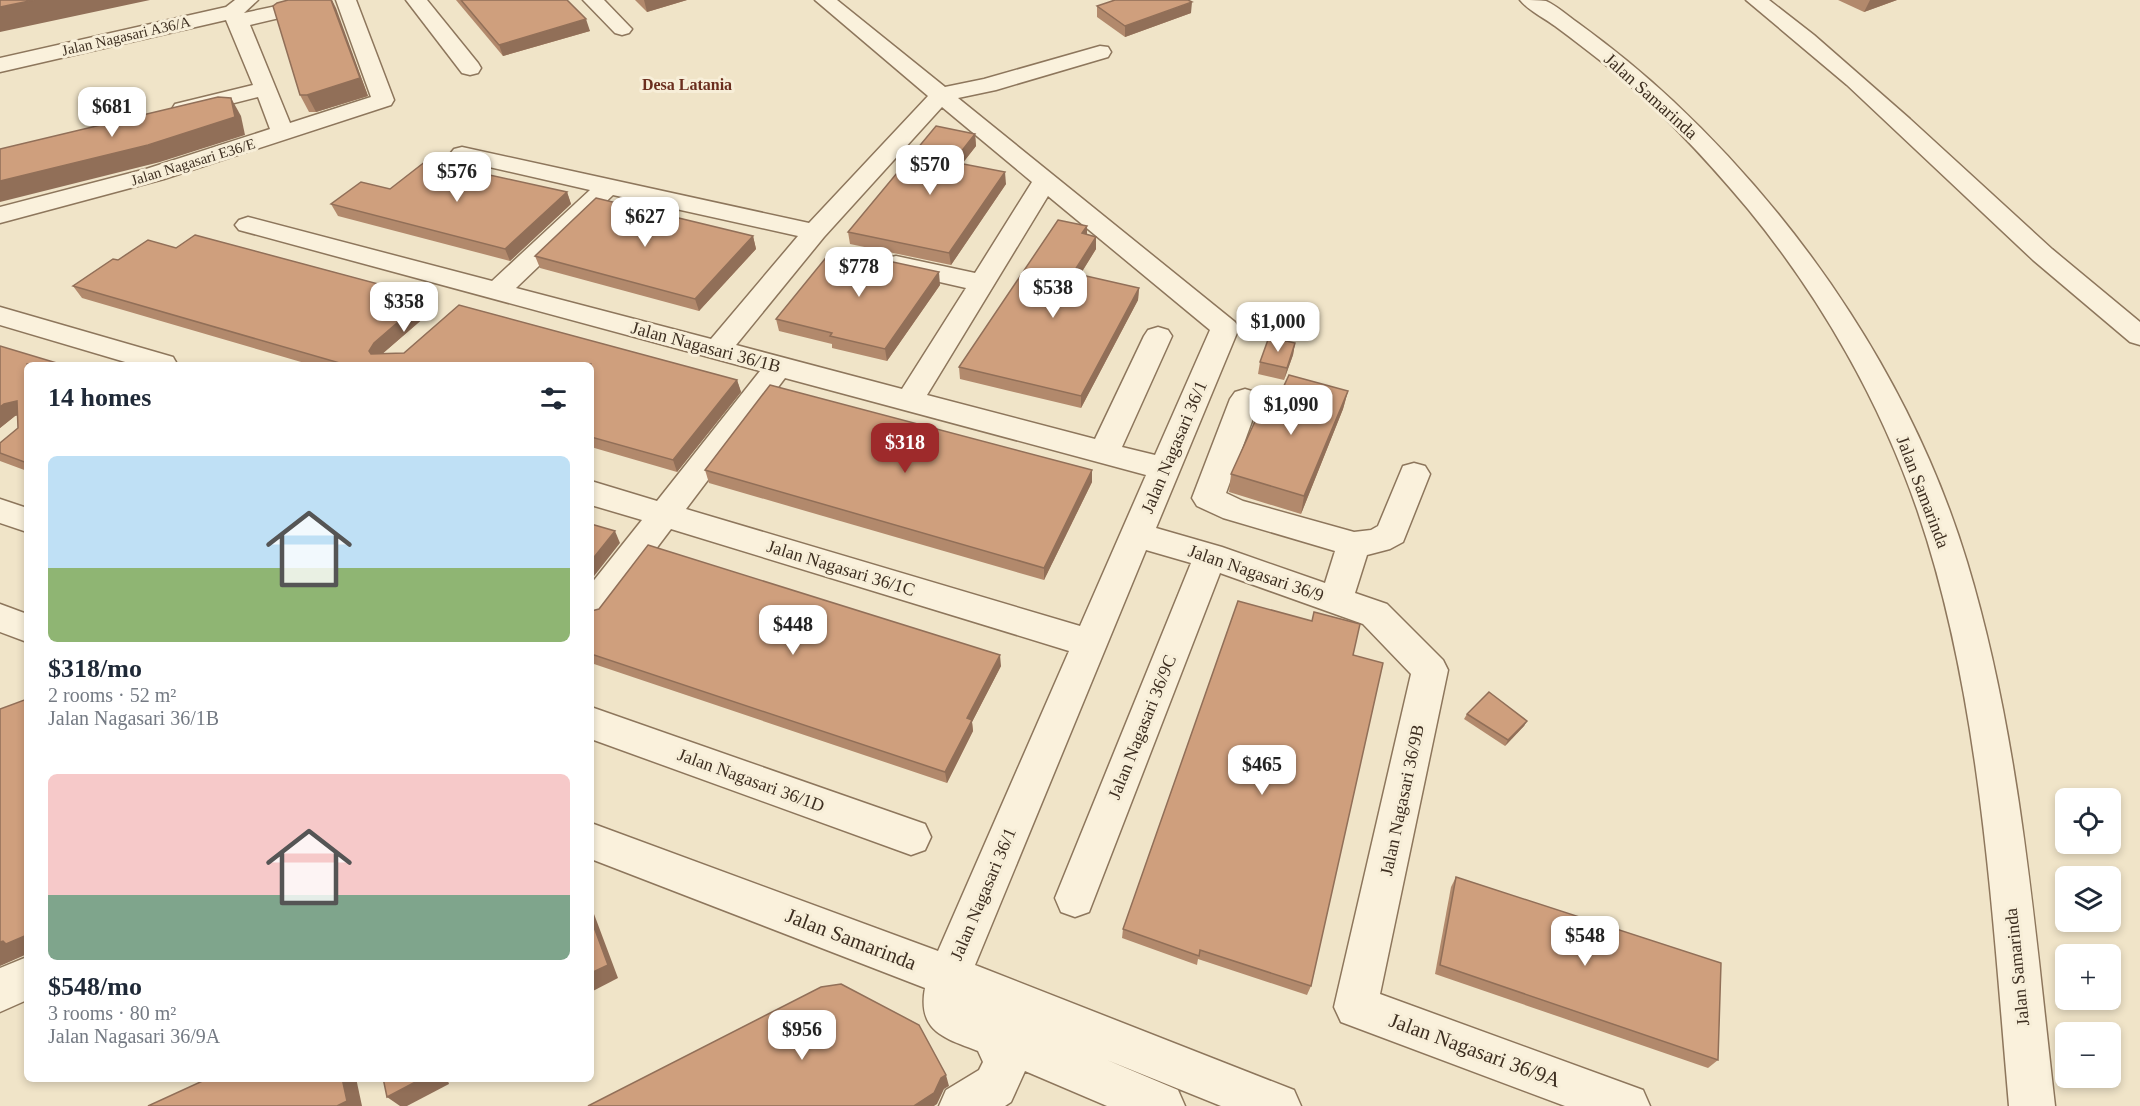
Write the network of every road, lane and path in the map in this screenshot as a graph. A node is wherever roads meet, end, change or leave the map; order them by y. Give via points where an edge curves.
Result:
1 (203, 0) edge
2 (333, 0) edge
3 (346, 0) edge
4 (416, 0) edge
5 (593, 0) edge
6 (825, 0) edge
7 (1756, 0) edge
8 (1536, 4) edge
9 (240, 11) edge
10 (124, 16) dead end
11 (622, 29) dead end
12 (1100, 52) dead end
13 (0, 64) edge
14 (470, 68) dead end
15 (265, 89) junction
16 (940, 95) junction
17 (161, 114) edge
18 (283, 134) junction
19 (462, 154) dead end
20 (1045, 181) junction
21 (608, 186) junction
22 (0, 215) edge
23 (248, 225) dead end
24 (816, 242) junction
25 (872, 259) edge
26 (982, 283) junction
27 (488, 289) junction
28 (453, 310) edge
29 (0, 316) edge
30 (1158, 336) dead end
31 (2140, 336) edge
32 (717, 350) junction
33 (117, 359) edge
34 (145, 362) edge
35 (779, 366) junction
36 (1245, 399) dead end
37 (909, 401) junction
38 (1104, 453) junction
39 (1165, 469) junction
40 (1414, 474) dead end
41 (594, 494) edge
42 (0, 511) edge
43 (664, 515) junction
44 (24, 519) edge
45 (1137, 536) junction
46 (1354, 544) junction
47 (1210, 556) junction
48 (1336, 600) junction
49 (594, 605) edge
50 (1375, 614) joint
51 (0, 618) edge
52 (24, 627) edge
53 (1091, 643) junction
54 (594, 724) edge
55 (911, 837) dead end
56 (594, 842) edge
57 (1075, 898) dead end
58 (949, 976) junction
59 (24, 979) edge
60 (0, 990) edge
61 (1356, 1007) joint
62 (994, 1037) junction
63 (962, 1106) edge
64 (1162, 1106) edge
65 (1278, 1106) edge
66 (1627, 1106) edge
67 (2031, 1106) edge

1 - 10 street
2 - 9 street, Jalan Nagasari A36/A
3 - 18 street, Jalan Nagasari E36/E via 383,100
4 - 14 street
5 - 11 street
6 - 16 street, Jalan Nagasari 36/1
7 - 31 street via 1845,73 2087,294
8 - 67 street, Jalan Samarinda via 1568,23 1678,118 1737,180 1784,238 1856,346 1915,463 1952,570 1992,746
9 - 13 street, Jalan Nagasari A36/A
9 - 15 street
12 - 16 street
15 - 17 street
15 - 18 street
16 - 20 street, Jalan Nagasari 36/1
16 - 24 street
18 - 22 street, Jalan Nagasari E36/E via 155,174
19 - 21 street
20 - 26 street
20 - 39 street, Jalan Nagasari 36/1 via 1225,328
21 - 24 street
21 - 27 street
23 - 27 street, Jalan Nagasari 36/1B
24 - 32 street
25 - 26 street
26 - 37 street
27 - 28 street
27 - 32 street, Jalan Nagasari 36/1B
29 - 33 street
30 - 38 street
32 - 35 street, Jalan Nagasari 36/1B
33 - 34 street
35 - 37 street, Jalan Nagasari 36/1B
35 - 43 street
36 - 46 street via 1208,498 1234,510
37 - 38 street, Jalan Nagasari 36/1B
38 - 39 street, Jalan Nagasari 36/1B
39 - 45 street, Jalan Nagasari 36/1
40 - 46 street via 1391,533 1372,543
41 - 43 street, Jalan Nagasari 36/1C
42 - 44 street
43 - 49 street
43 - 53 street, Jalan Nagasari 36/1C
45 - 47 street, Jalan Nagasari 36/9
45 - 53 street, Jalan Nagasari 36/1
46 - 48 street
47 - 48 street, Jalan Nagasari 36/9
47 - 57 street, Jalan Nagasari 36/9C
48 - 50 street, Jalan Nagasari 36/9
50 - 61 street, Jalan Nagasari 36/9B via 1430,670
51 - 52 street
53 - 58 street, Jalan Nagasari 36/1
54 - 55 street, Jalan Nagasari 36/1D
56 - 58 street, Jalan Samarinda
58 - 62 street, Jalan Nagasari 36/1 via 944,1005 953,1019
58 - 65 street, Jalan Samarinda
59 - 60 street
61 - 66 street, Jalan Nagasari 36/9A
62 - 63 street via 1006,1062 995,1086
62 - 64 street, Jalan Nagasari 36/1

